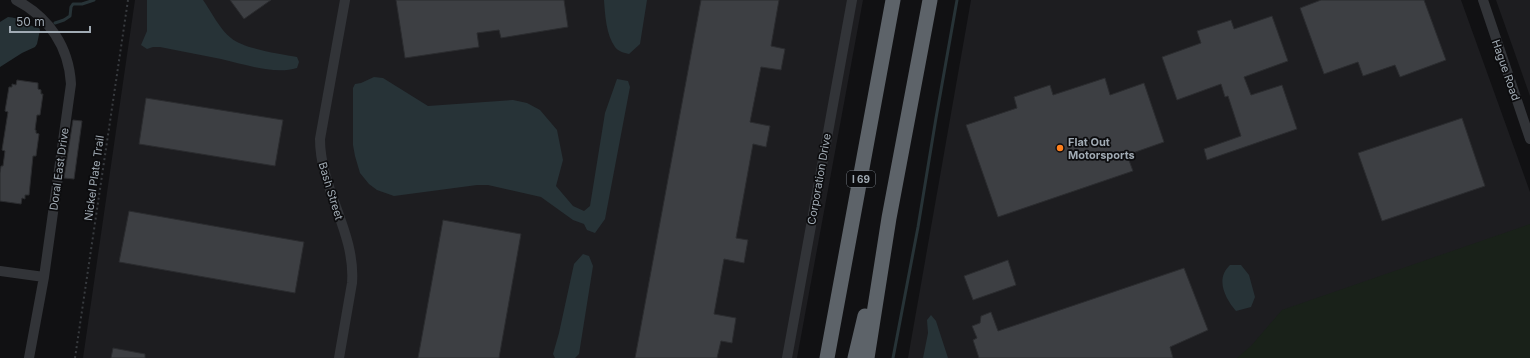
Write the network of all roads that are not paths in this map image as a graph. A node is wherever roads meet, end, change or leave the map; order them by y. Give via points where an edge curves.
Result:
1 (16, 0) edge
2 (345, 0) edge
3 (852, 0) edge
4 (893, 0) edge
5 (930, 0) edge
6 (1483, 0) edge
7 (1530, 139) edge
8 (889, 218) junction
9 (0, 271) edge
10 (44, 277) junction
11 (29, 358) edge
12 (339, 358) edge
13 (787, 358) edge
14 (827, 358) edge
15 (855, 358) edge
16 (867, 358) edge

1 - 10 street, Doral East Drive via 38,15 55,34 66,55 70,78
2 - 12 street, Bash Street via 320,139 324,171 352,259 352,283
3 - 13 street, Corporation Drive
4 - 14 highway, I 69
5 - 8 highway
6 - 7 street, Hague Road
8 - 15 highway
8 - 16 highway
9 - 10 street
10 - 11 street, Doral East Drive

